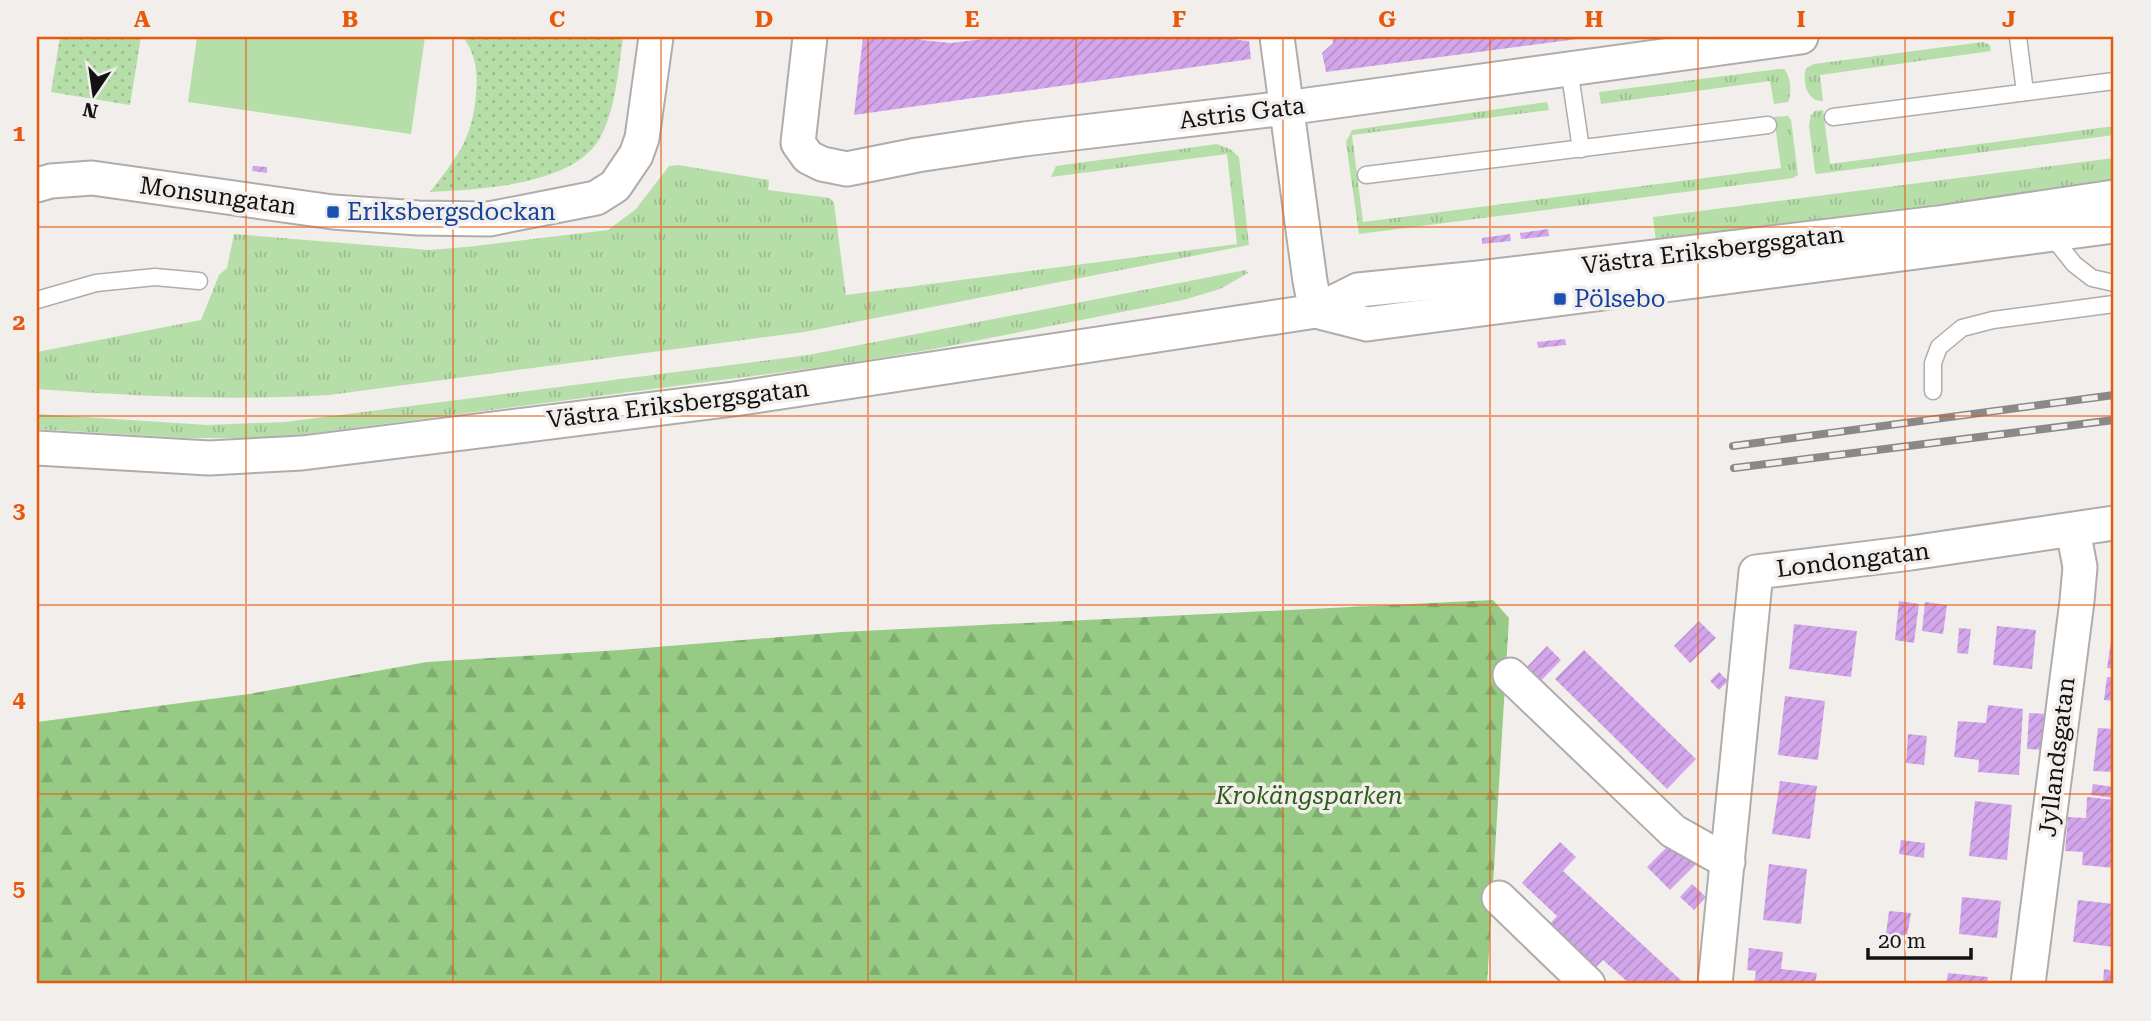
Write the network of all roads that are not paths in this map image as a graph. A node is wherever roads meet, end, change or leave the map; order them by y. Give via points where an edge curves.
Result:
1 (656, 37) edge
2 (810, 37) edge
3 (1277, 37) edge
4 (1793, 37) edge
5 (1801, 37) edge
6 (2018, 37) edge
7 (1569, 68) junction
8 (2114, 81) edge
9 (2025, 92) junction
10 (1286, 108) junction
11 (1833, 117) dead end
12 (1768, 125) dead end
13 (1581, 149) junction
14 (1366, 175) dead end
15 (37, 185) edge
16 (2114, 197) edge
17 (2114, 226) edge
18 (2051, 235) junction
19 (199, 281) dead end
20 (2114, 283) edge
21 (38, 297) edge
22 (2114, 304) edge
23 (1316, 311) junction
24 (1933, 391) dead end
25 (37, 448) edge
26 (2114, 523) edge
27 (2073, 530) junction
28 (1510, 676) dead end
29 (1728, 862) junction
30 (1499, 898) dead end
31 (1588, 984) edge
32 (1715, 984) edge
33 (2028, 984) edge

1 - 15 street, Monsungatan via 636,155 615,186 596,198 488,219 418,218 333,212 92,178
2 - 10 street, Astris Gata via 798,143 808,158 847,169 1024,139
3 - 10 street
4 - 5 street, Astris Gata
4 - 7 street, Astris Gata
6 - 9 lane
7 - 10 street, Astris Gata
7 - 13 lane
8 - 9 lane
9 - 11 lane
10 - 23 street
12 - 13 lane
13 - 14 lane
16 - 23 street, Västra Eriksbergsgatan via 1938,223 1358,290
17 - 18 street, Västra Eriksbergsgatan
18 - 20 lane via 2092,278
18 - 23 street, Västra Eriksbergsgatan via 1367,324
19 - 21 lane via 155,277 96,283
22 - 24 lane via 1962,328 1939,348 1933,363
23 - 25 street, Västra Eriksbergsgatan via 734,399 302,453 209,458
26 - 27 street, Londongatan
27 - 29 street, Londongatan via 1756,572
27 - 33 street, Jyllandsgatan via 2080,567 2077,601
28 - 29 street via 1673,831
29 - 32 street, Londongatan
30 - 31 street

